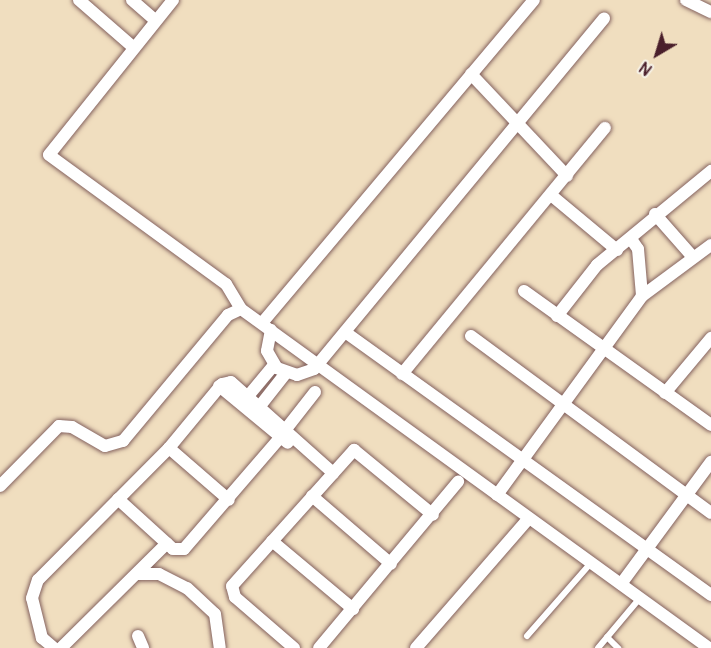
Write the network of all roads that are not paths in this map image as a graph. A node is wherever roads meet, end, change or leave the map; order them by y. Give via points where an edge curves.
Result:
1 (79, 0) edge
2 (132, 0) edge
3 (173, 0) edge
4 (534, 0) edge
5 (686, 0) edge
6 (711, 12) edge
7 (155, 20) junction
8 (604, 20) dead end
9 (132, 46) junction
10 (471, 74) junction
11 (521, 123) junction
12 (605, 128) dead end
13 (711, 171) edge
14 (567, 176) junction
15 (551, 195) junction
16 (655, 214) junction
17 (631, 239) junction
18 (711, 245) edge
19 (617, 250) junction
20 (691, 255) junction
21 (524, 291) dead end
22 (642, 296) junction
23 (242, 309) junction
24 (557, 316) junction
25 (266, 327) junction
26 (345, 332) junction
27 (471, 336) dead end
28 (711, 338) edge
29 (601, 349) junction
30 (274, 365) junction
31 (318, 365) junction
32 (286, 373) junction
33 (402, 374) junction
34 (315, 392) dead end
35 (665, 393) junction
36 (245, 400) junction
37 (563, 403) junction
38 (256, 410) junction
39 (711, 425) edge
40 (284, 433) junction
41 (169, 448) junction
42 (521, 461) junction
43 (711, 462) edge
44 (330, 475) junction
45 (458, 482) dead end
46 (0, 486) edge
47 (497, 495) junction
48 (687, 495) junction
49 (312, 496) junction
50 (118, 499) junction
51 (230, 500) junction
52 (711, 513) edge
53 (433, 515) junction
54 (529, 518) junction
55 (272, 541) junction
56 (167, 543) junction
57 (646, 550) junction
58 (591, 563) junction
59 (391, 564) junction
60 (137, 574) junction
61 (621, 584) junction
62 (711, 595) edge
63 (639, 598) junction
64 (352, 609) junction
65 (527, 636) dead end
66 (607, 637) junction
67 (54, 648) edge
68 (61, 648) edge
69 (220, 648) edge
70 (294, 648) edge
71 (319, 648) edge
72 (416, 648) edge
73 (598, 648) edge
74 (618, 648) edge
75 (709, 648) edge

1 - 9 street
2 - 7 street
3 - 7 street
4 - 10 street
5 - 6 street
7 - 9 street
8 - 11 street
9 - 23 street via 50,159 226,284
10 - 11 street
10 - 25 street
11 - 14 street
11 - 26 street
12 - 14 street
13 - 16 street
14 - 15 street
15 - 19 street
15 - 33 street
16 - 17 street
16 - 20 street
17 - 19 street
17 - 22 street via 638,249
18 - 20 street
19 - 24 street via 597,265
20 - 22 street
21 - 24 street
22 - 29 street
23 - 25 street
23 - 46 street via 228,315 123,441 105,446 72,427 59,426
24 - 29 street
25 - 30 street via 267,351
25 - 31 street
26 - 31 street
26 - 33 street
27 - 37 street
28 - 35 street
29 - 35 street
29 - 37 street
30 - 32 street
30 - 36 street
31 - 32 street via 303,374
31 - 47 street
32 - 38 street
33 - 42 street
34 - 40 street
35 - 39 street
36 - 38 street
36 - 41 street via 231,382 219,386
37 - 42 street
37 - 48 street
38 - 40 street
40 - 44 street
40 - 51 street
41 - 50 street
41 - 51 street
42 - 47 street
42 - 57 street
43 - 48 street
44 - 49 street
44 - 53 street via 354,450 362,452
45 - 53 street
47 - 54 street
48 - 52 street
48 - 57 street
49 - 55 street
49 - 59 street
50 - 56 street
50 - 67 street via 34,588 42,638
51 - 56 street via 186,548 177,550
53 - 59 street
54 - 58 street
54 - 72 street
55 - 64 street
55 - 70 street via 232,586 235,597
56 - 60 street
57 - 61 street
57 - 62 street
58 - 61 street
58 - 65 lane
59 - 64 street
60 - 68 street
60 - 69 street via 159,574 188,588 215,614
61 - 63 street
63 - 66 lane
63 - 75 street
64 - 71 street
66 - 73 lane
66 - 74 lane

